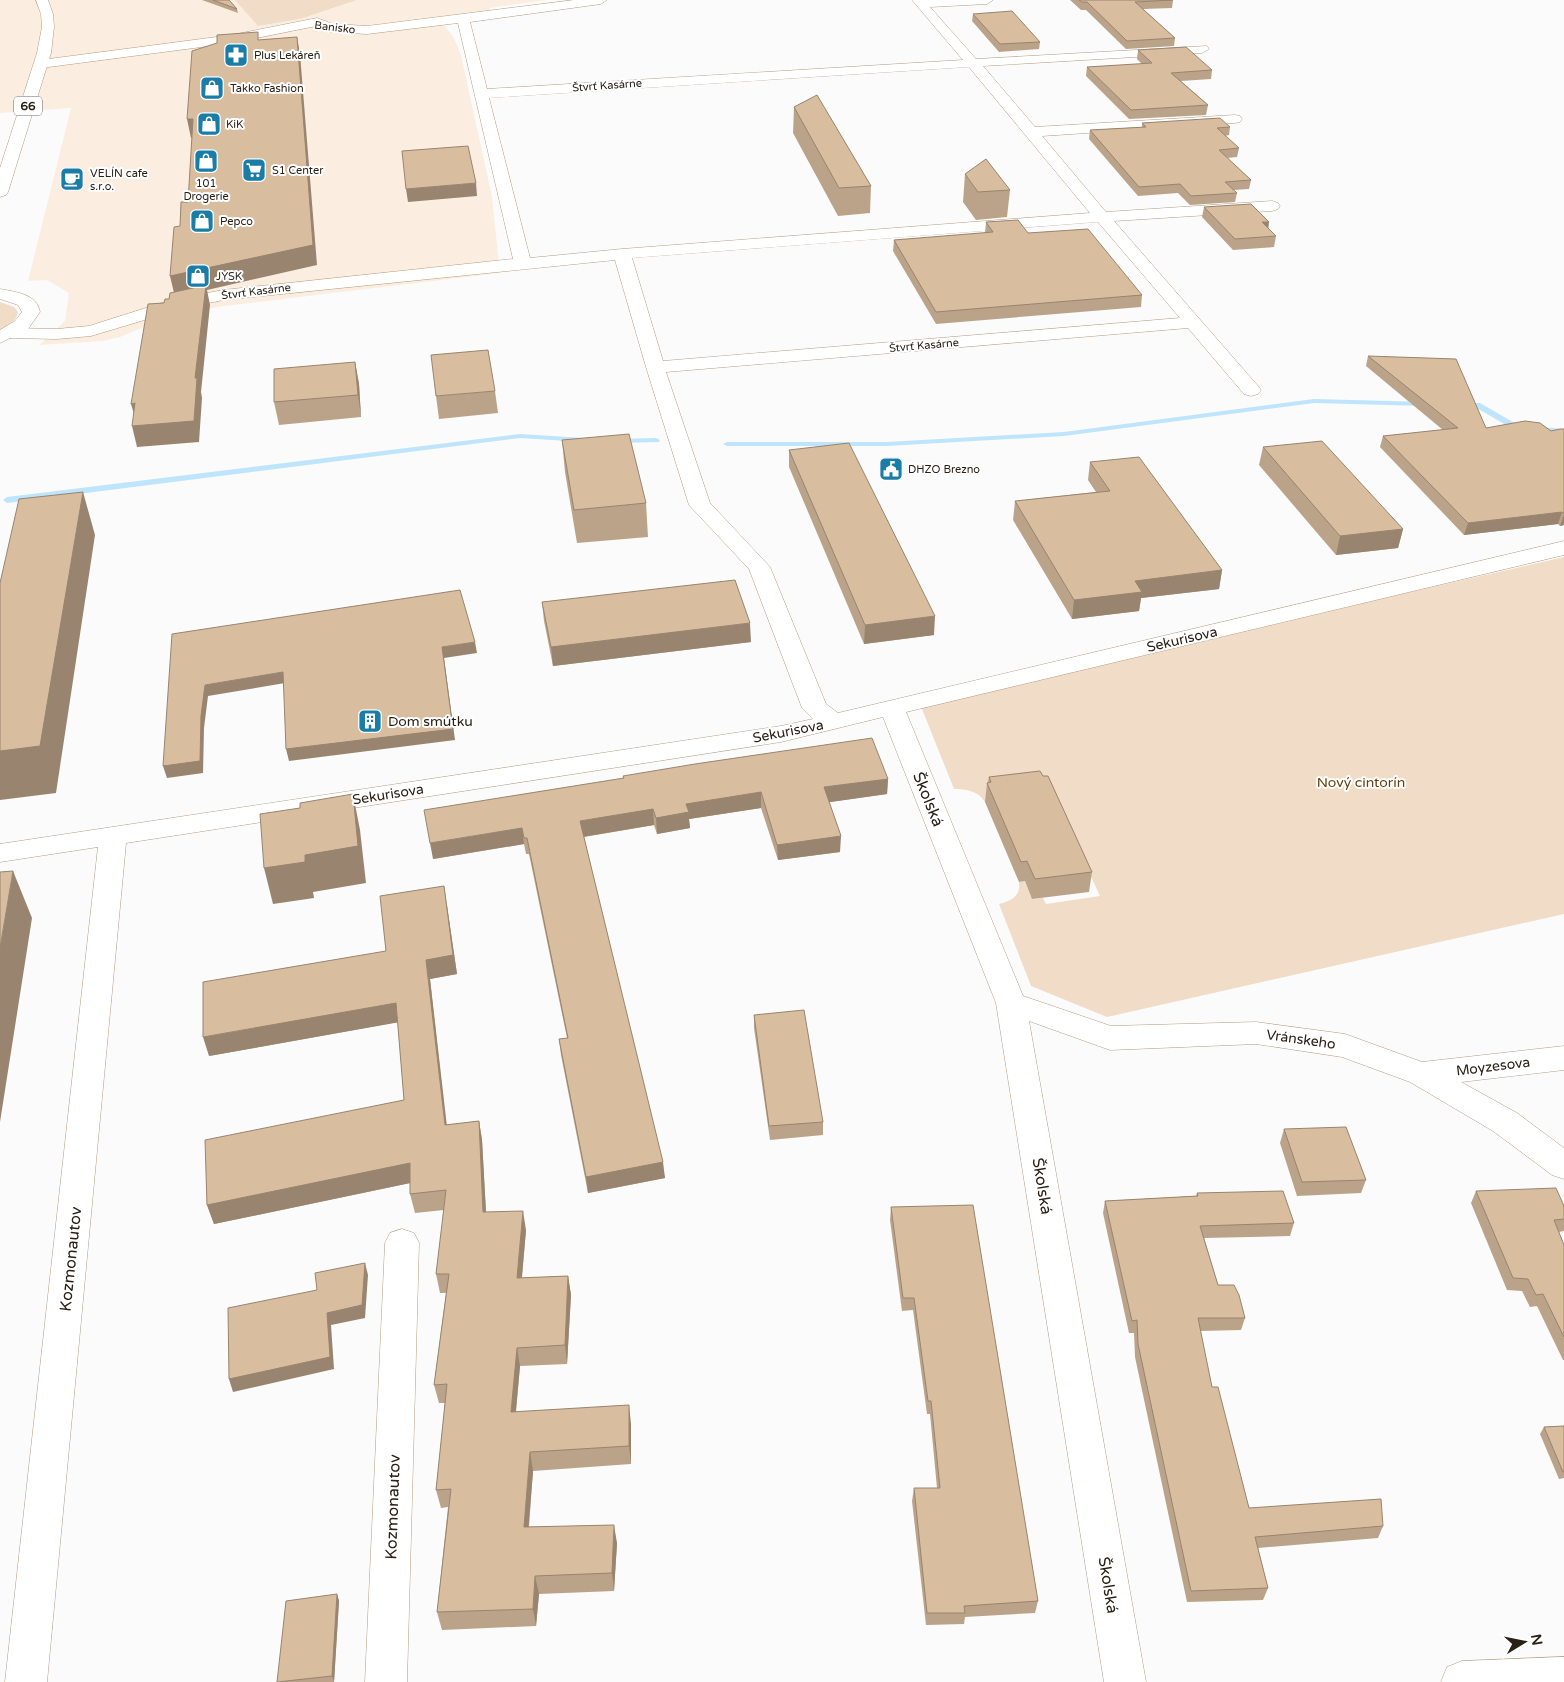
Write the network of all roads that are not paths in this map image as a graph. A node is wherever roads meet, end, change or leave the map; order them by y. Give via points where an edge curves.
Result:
1 (42, 0) edge
2 (600, 0) edge
3 (987, 0) edge
4 (920, 2) edge
5 (463, 19) junction
6 (1202, 49) dead end
7 (973, 63) junction
8 (41, 64) junction
9 (481, 94) junction
10 (1235, 119) dead end
11 (1032, 132) junction
12 (0, 192) edge
13 (1272, 206) dead end
14 (1102, 216) junction
15 (622, 254) junction
16 (523, 264) junction
17 (0, 294) edge
18 (28, 320) junction
19 (1193, 322) junction
20 (84, 331) junction
21 (5, 335) edge
22 (656, 367) junction
23 (1251, 390) dead end
24 (1564, 548) edge
25 (892, 708) junction
26 (835, 722) junction
27 (113, 837) junction
28 (0, 853) edge
29 (1011, 1003) junction
30 (1564, 1058) edge
31 (1421, 1074) junction
32 (1564, 1166) edge
33 (402, 1243) dead end
34 (1564, 1678) edge
35 (26, 1682) edge
36 (386, 1682) edge
37 (1125, 1682) edge
38 (1462, 1682) edge

1 - 8 street, 66 via 48,27
2 - 5 street, Banisko
3 - 4 street
4 - 7 street
5 - 8 street, Banisko via 353,30 331,28 317,22 232,39
5 - 9 street
6 - 7 street, Štvrť Kasárne
7 - 9 street, Štvrť Kasárne
7 - 11 street
8 - 12 street, 66
9 - 16 street
10 - 11 street
11 - 14 street
13 - 14 street
14 - 15 street, Štvrť Kasárne
14 - 19 street
15 - 16 street, Štvrť Kasárne
15 - 22 street
16 - 20 street, Štvrť Kasárne via 216,296 184,302 103,329
17 - 18 street via 28,304 31,311
18 - 20 street, Štvrť Kasárne
18 - 21 street
19 - 22 street, Štvrť Kasárne
19 - 23 street
20 - 21 street, Štvrť Kasárne
22 - 26 street via 700,505 759,567 815,708
24 - 25 street, Sekurisova
25 - 26 street, Sekurisova
25 - 29 street, Školská
26 - 27 street, Sekurisova via 771,736
27 - 28 street, Sekurisova
27 - 35 street, Kozmonautov
29 - 31 street, Vránskeho via 1110,1038 1256,1033 1345,1046
29 - 37 street, Školská
30 - 31 street, Moyzesova
31 - 32 street, Vránskeho via 1505,1122
33 - 36 street, Kozmonautov
34 - 38 street

